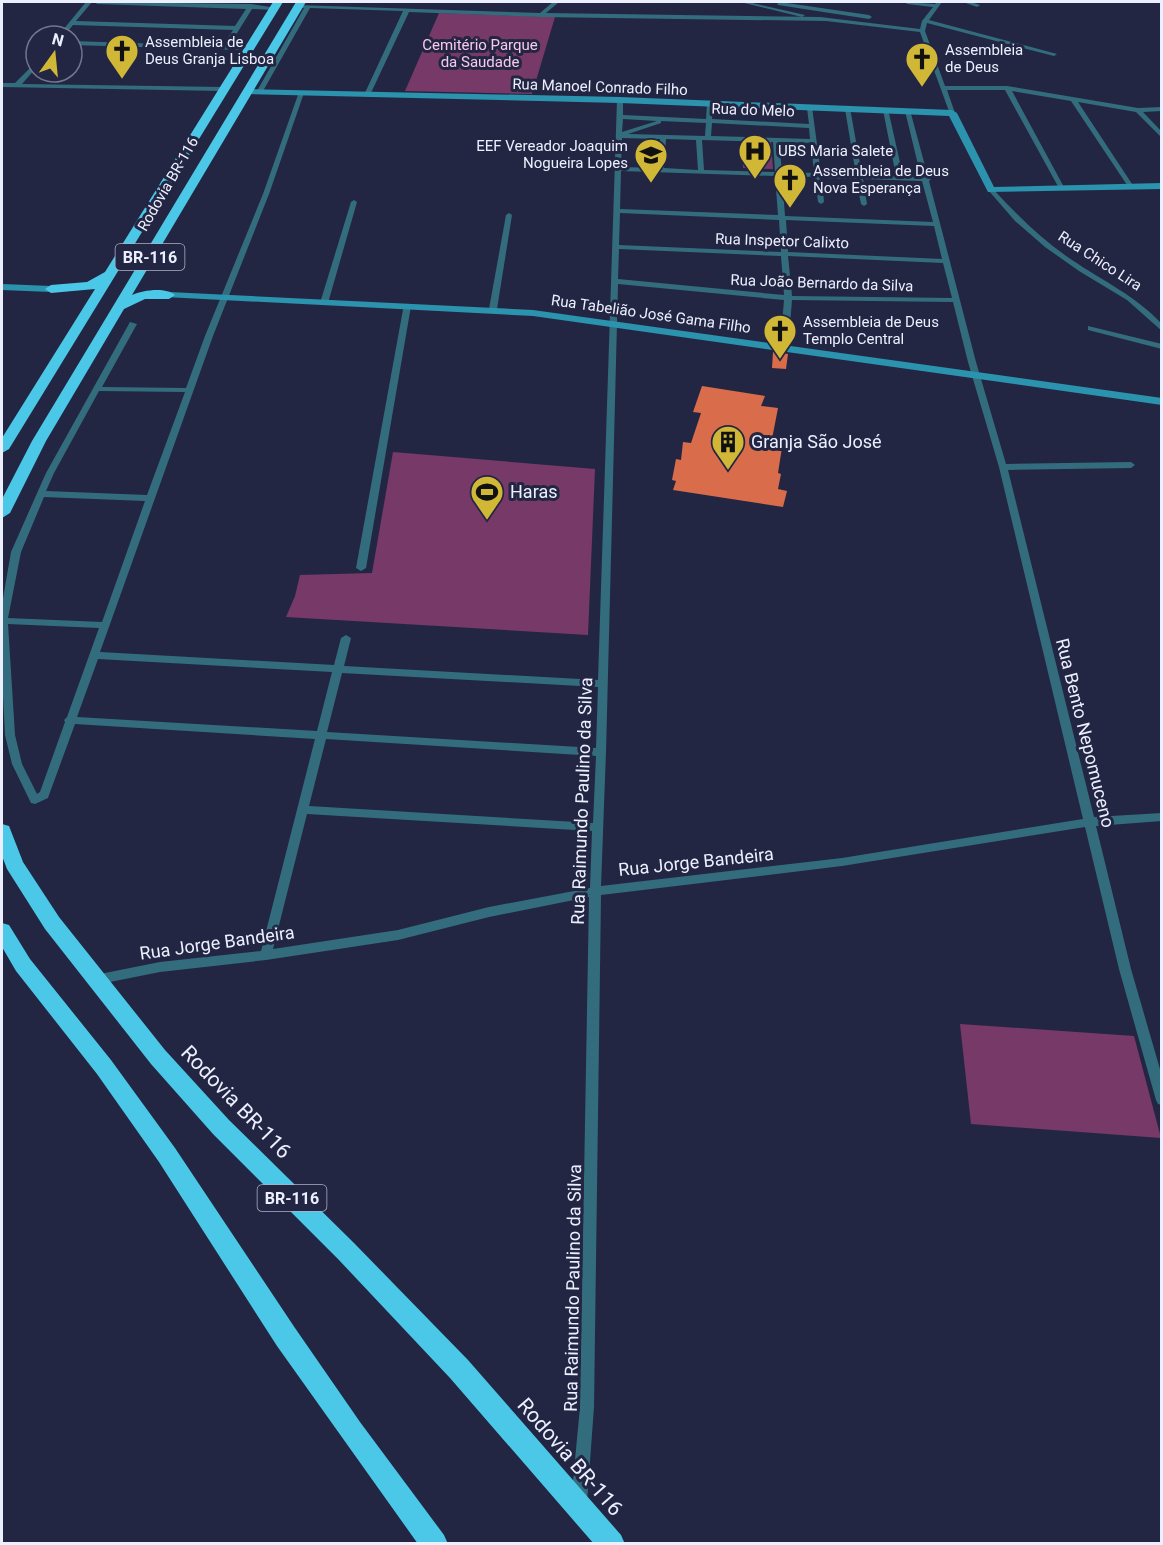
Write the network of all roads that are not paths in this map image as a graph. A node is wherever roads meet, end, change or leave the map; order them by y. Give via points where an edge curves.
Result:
1 (89, 2) edge
2 (97, 2) edge
3 (159, 2) edge
4 (556, 2) edge
5 (743, 2) edge
6 (764, 2) edge
7 (907, 2) edge
8 (966, 2) edge
9 (938, 4) edge
10 (271, 5) edge
11 (302, 5) edge
12 (977, 5) dead end
13 (251, 6) junction
14 (406, 11) junction
15 (541, 15) junction
16 (825, 20) junction
17 (73, 23) joint
18 (923, 26) junction
19 (238, 27) junction
20 (84, 43) edge
21 (225, 47) junction
22 (240, 48) junction
23 (1054, 54) dead end
24 (24, 77) edge
25 (2, 85) edge
26 (17, 85) junction
27 (223, 88) junction
28 (944, 88) junction
29 (1006, 88) junction
30 (254, 91) junction
31 (301, 93) junction
32 (367, 95) junction
33 (620, 100) junction
34 (1074, 100) junction
35 (710, 104) junction
36 (810, 108) junction
37 (848, 109) junction
38 (1161, 109) edge
39 (886, 110) junction
40 (1138, 110) junction
41 (909, 111) junction
42 (952, 113) junction
43 (620, 117) junction
44 (668, 120) junction
45 (709, 122) junction
46 (812, 126) junction
47 (621, 135) junction
48 (1161, 136) edge
49 (663, 137) junction
50 (699, 138) junction
51 (708, 139) junction
52 (776, 140) junction
53 (813, 141) junction
54 (620, 169) junction
55 (661, 170) junction
56 (701, 172) junction
57 (777, 174) junction
58 (818, 176) junction
59 (859, 177) junction
60 (900, 178) junction
61 (928, 179) junction
62 (1161, 186) edge
63 (1131, 187) junction
64 (1062, 189) junction
65 (991, 190) junction
66 (354, 202) dead end
67 (821, 202) dead end
68 (864, 204) dead end
69 (616, 212) junction
70 (509, 215) dead end
71 (780, 217) junction
72 (937, 224) junction
73 (617, 247) junction
74 (784, 255) junction
75 (946, 261) junction
76 (111, 274) junction
77 (137, 279) junction
78 (614, 281) junction
79 (2, 287) edge
80 (51, 289) junction
81 (169, 295) junction
82 (223, 297) junction
83 (788, 298) junction
84 (957, 300) junction
85 (324, 303) junction
86 (91, 305) junction
87 (120, 306) junction
88 (407, 306) junction
89 (493, 309) junction
90 (612, 322) junction
91 (133, 324) dead end
92 (1091, 328) dead end
93 (1161, 328) edge
94 (1161, 347) edge
95 (784, 348) junction
96 (976, 374) junction
97 (97, 389) junction
98 (190, 390) junction
99 (1161, 402) edge
100 (2, 449) edge
101 (1131, 465) dead end
102 (1003, 467) junction
103 (40, 494) junction
104 (151, 498) junction
105 (2, 513) edge
106 (361, 568) dead end
107 (3, 621) junction
108 (106, 625) junction
109 (346, 638) dead end
110 (94, 655) junction
111 (339, 669) junction
112 (603, 684) junction
113 (69, 720) junction
114 (320, 736) junction
115 (601, 752) junction
116 (303, 810) junction
117 (1161, 816) edge
118 (1089, 822) junction
119 (597, 827) junction
120 (2, 831) edge
121 (595, 891) junction
122 (2, 931) edge
123 (266, 956) junction
124 (95, 980) junction
125 (1161, 1100) edge
126 (579, 1504) junction
127 (435, 1544) edge
128 (612, 1544) edge

1 - 17 street
2 - 3 street
3 - 13 street
4 - 15 street
5 - 16 street
6 - 18 street
7 - 9 street
8 - 12 street
9 - 18 street
10 - 13 street
10 - 22 highway
10 - 27 highway, Rodovia BR-116 / BR-116
11 - 14 street
11 - 30 highway, Rodovia BR-116 / BR-116
13 - 19 street
14 - 15 street
14 - 32 street
15 - 16 street
16 - 18 street
17 - 19 street
18 - 23 street
18 - 28 street, Rua Chico Lira
19 - 21 street
20 - 21 street
21 - 22 street
22 - 27 highway
24 - 26 street
25 - 26 street
26 - 27 street
27 - 76 highway, Rodovia BR-116 / BR-116
28 - 29 street
28 - 42 street, Rua Chico Lira
29 - 34 street
29 - 64 street
30 - 31 street, Rua Manoel Conrado Filho
30 - 77 highway, Rodovia BR-116 / BR-116
31 - 32 street, Rua Manoel Conrado Filho
31 - 82 street via 266,195
32 - 33 street, Rua Manoel Conrado Filho
33 - 35 street, Rua Manoel Conrado Filho
33 - 43 street, Rua Raimundo Paulino da Silva
34 - 40 street
34 - 63 street
35 - 36 street, Rua Manoel Conrado Filho
35 - 45 street
36 - 37 street, Rua Manoel Conrado Filho
36 - 46 street
37 - 39 street, Rua Manoel Conrado Filho
37 - 59 street
38 - 40 street
39 - 41 street, Rua Manoel Conrado Filho
39 - 60 street
40 - 48 street
41 - 42 street, Rua Manoel Conrado Filho
41 - 61 street, Rua Bento Nepomuceno
42 - 65 street, Rua Chico Lira
43 - 44 street, Rua do Melo
43 - 47 street, Rua Raimundo Paulino da Silva
44 - 45 street, Rua do Melo
44 - 47 street
45 - 46 street, Rua do Melo
45 - 51 street
46 - 53 street
47 - 49 street
47 - 54 street, Rua Raimundo Paulino da Silva
49 - 50 street
49 - 55 street
50 - 51 street
50 - 56 street
51 - 52 street
52 - 53 street
52 - 57 street
53 - 58 street
54 - 55 street
54 - 69 street, Rua Raimundo Paulino da Silva
55 - 56 street
56 - 57 street
57 - 58 street
57 - 71 street
58 - 59 street
58 - 67 street
59 - 60 street
59 - 68 street
60 - 61 street
61 - 72 street, Rua Bento Nepomuceno
62 - 63 street
63 - 64 street
64 - 65 street
65 - 93 street, Rua Chico Lira via 1044,243 1125,294
66 - 85 street
69 - 71 street
69 - 73 street, Rua Raimundo Paulino da Silva
70 - 89 street
71 - 72 street
71 - 74 street
72 - 75 street, Rua Bento Nepomuceno
73 - 74 street, Rua Inspetor Calixto
73 - 78 street, Rua Raimundo Paulino da Silva
74 - 75 street, Rua Inspetor Calixto
74 - 83 street
75 - 84 street, Rua Bento Nepomuceno
76 - 80 highway via 90,286
76 - 86 highway, Rodovia BR-116 / BR-116
77 - 81 highway via 148,290
77 - 87 highway, Rodovia BR-116 / BR-116
78 - 83 street, Rua João Bernardo da Silva
78 - 90 street, Rua Raimundo Paulino da Silva
79 - 80 street
80 - 86 highway via 80,292
81 - 82 street, Rua Tabelião José Gama Filho
81 - 87 highway via 143,295
82 - 85 street, Rua Tabelião José Gama Filho
82 - 98 street
83 - 84 street, Rua João Bernardo da Silva
83 - 95 street
84 - 96 street, Rua Bento Nepomuceno
85 - 88 street, Rua Tabelião José Gama Filho
86 - 100 highway, Rodovia BR-116 / BR-116
87 - 105 highway, Rodovia BR-116 / BR-116 via 39,441
88 - 89 street, Rua Tabelião José Gama Filho
88 - 106 street
89 - 90 street, Rua Tabelião José Gama Filho
90 - 95 street, Rua Tabelião José Gama Filho
90 - 112 street, Rua Raimundo Paulino da Silva
91 - 97 street
92 - 94 street
95 - 96 street, Rua Tabelião José Gama Filho
96 - 99 street, Rua Tabelião José Gama Filho
96 - 102 street, Rua Bento Nepomuceno
97 - 98 street
97 - 103 street
98 - 104 street
101 - 102 street
102 - 118 street, Rua Bento Nepomuceno
103 - 104 street
103 - 107 street via 16,552
104 - 108 street
107 - 108 street
107 - 113 street via 10,735 17,764 36,800 44,795
108 - 110 street
109 - 111 street
110 - 111 street
110 - 113 street
111 - 112 street
111 - 114 street
112 - 115 street, Rua Raimundo Paulino da Silva
113 - 114 street
114 - 115 street
114 - 116 street
115 - 119 street, Rua Raimundo Paulino da Silva
116 - 119 street
116 - 123 street
117 - 118 street, Rua Jorge Bandeira
118 - 121 street, Rua Jorge Bandeira via 818,865
118 - 125 street, Rua Bento Nepomuceno
119 - 121 street, Rua Raimundo Paulino da Silva
120 - 124 highway, Rodovia BR-116 / BR-116 via 14,864
121 - 123 street, Rua Jorge Bandeira via 398,935
121 - 126 street, Rua Raimundo Paulino da Silva via 590,1326
122 - 127 highway via 23,965 160,1145 286,1337
123 - 124 street, Rua Jorge Bandeira
124 - 126 highway, Rodovia BR-116 / BR-116 via 221,1127 459,1369
126 - 128 highway, Rodovia BR-116 / BR-116

